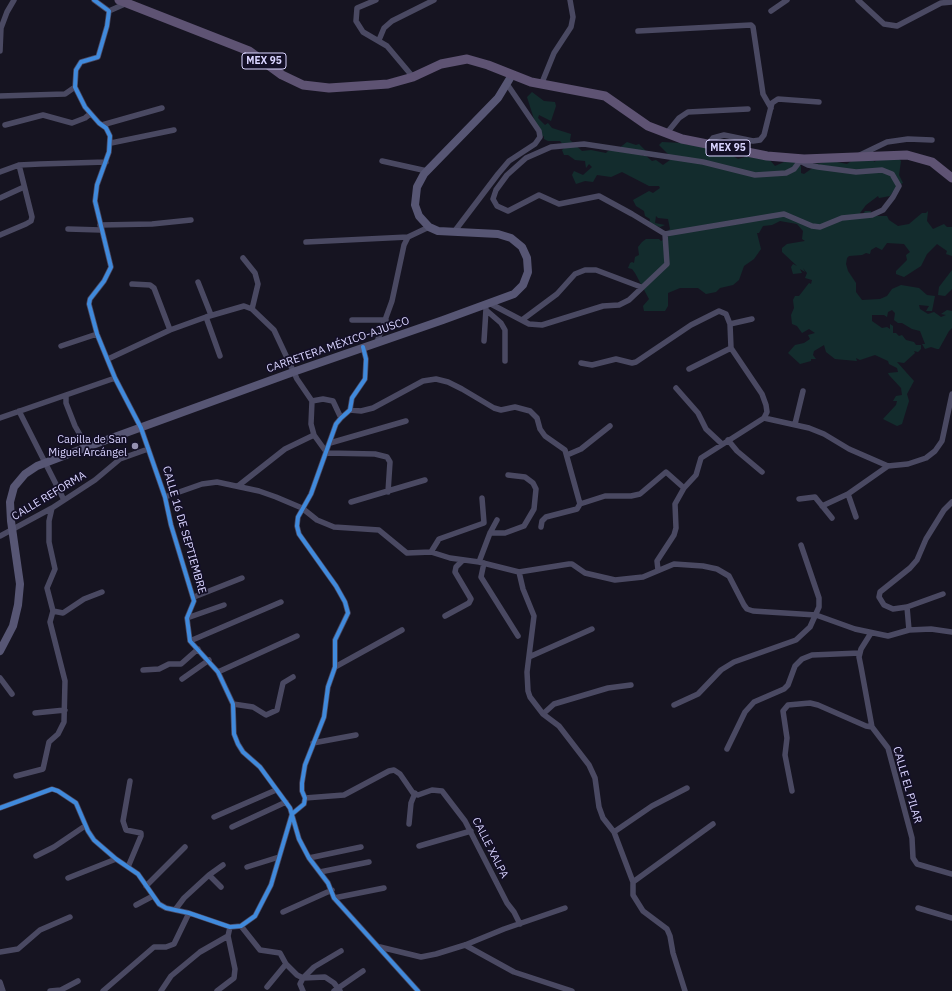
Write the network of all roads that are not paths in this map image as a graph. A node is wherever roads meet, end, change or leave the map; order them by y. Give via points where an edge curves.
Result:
1 (14, 0) edge
2 (94, 0) edge
3 (366, 0) edge
4 (376, 0) edge
5 (434, 0) edge
6 (570, 0) edge
7 (787, 0) edge
8 (858, 0) edge
9 (123, 2) edge
10 (952, 2) edge
11 (357, 8) junction
12 (109, 11) junction
13 (771, 11) dead end
14 (638, 31) dead end
15 (378, 40) junction
16 (0, 51) edge
17 (512, 75) junction
18 (413, 77) junction
19 (507, 84) junction
20 (541, 85) junction
21 (75, 87) junction
22 (0, 96) edge
23 (819, 102) dead end
24 (162, 108) dead end
25 (771, 108) junction
26 (748, 109) dead end
27 (90, 114) junction
28 (5, 125) dead end
29 (102, 125) junction
30 (174, 130) dead end
31 (666, 134) junction
32 (932, 140) dead end
33 (111, 143) junction
34 (708, 144) junction
35 (858, 156) junction
36 (789, 157) junction
37 (382, 161) dead end
38 (800, 161) junction
39 (106, 162) junction
40 (19, 165) junction
41 (427, 171) junction
42 (0, 172) edge
43 (952, 178) edge
44 (24, 187) junction
45 (0, 198) edge
46 (192, 220) dead end
47 (101, 227) junction
48 (429, 227) junction
49 (68, 229) dead end
50 (454, 232) junction
51 (665, 234) junction
52 (0, 235) edge
53 (408, 237) junction
54 (306, 242) dead end
55 (243, 258) dead end
56 (198, 282) dead end
57 (132, 284) dead end
58 (641, 286) junction
59 (487, 306) junction
60 (252, 309) junction
61 (209, 316) junction
62 (752, 319) dead end
63 (352, 320) dead end
64 (386, 320) junction
65 (522, 320) junction
66 (730, 324) junction
67 (170, 330) junction
68 (97, 334) junction
69 (484, 341) dead end
70 (377, 342) junction
71 (61, 346) dead end
72 (363, 347) junction
73 (731, 348) junction
74 (220, 356) dead end
75 (108, 359) junction
76 (505, 360) dead end
77 (581, 363) dead end
78 (689, 368) dead end
79 (294, 371) junction
80 (115, 378) junction
81 (676, 388) dead end
82 (803, 391) dead end
83 (952, 394) edge
84 (66, 395) junction
85 (312, 401) junction
86 (350, 410) junction
87 (19, 411) junction
88 (0, 418) edge
89 (341, 418) junction
90 (764, 418) junction
91 (406, 421) dead end
92 (795, 424) junction
93 (949, 425) edge
94 (610, 426) dead end
95 (141, 428) junction
96 (314, 435) junction
97 (728, 440) junction
98 (330, 444) junction
99 (722, 444) junction
100 (87, 447) junction
101 (148, 449) junction
102 (327, 453) junction
103 (567, 455) junction
104 (44, 464) junction
105 (888, 466) junction
106 (762, 472) dead end
107 (508, 475) dead end
108 (425, 480) dead end
109 (238, 486) junction
110 (684, 488) junction
111 (388, 492) junction
112 (848, 494) junction
113 (165, 497) junction
114 (482, 498) dead end
115 (799, 499) dead end
116 (64, 500) junction
117 (351, 502) dead end
118 (952, 502) edge
119 (580, 504) junction
120 (822, 506) junction
121 (52, 508) junction
122 (302, 508) junction
123 (856, 517) dead end
124 (832, 518) dead end
125 (497, 520) dead end
126 (541, 526) dead end
127 (12, 530) junction
128 (490, 533) junction
129 (0, 536) edge
130 (801, 545) dead end
131 (430, 552) junction
132 (463, 560) junction
133 (481, 563) junction
134 (658, 570) junction
135 (519, 572) junction
136 (242, 578) dead end
137 (102, 592) dead end
138 (943, 594) dead end
139 (194, 597) junction
140 (281, 602) dead end
141 (224, 605) dead end
142 (907, 607) junction
143 (53, 611) junction
144 (816, 615) junction
145 (445, 616) dead end
146 (187, 618) junction
147 (592, 629) dead end
148 (402, 630) dead end
149 (909, 630) junction
150 (952, 632) edge
151 (871, 633) junction
152 (298, 636) dead end
153 (518, 636) dead end
154 (190, 641) junction
155 (198, 649) junction
156 (0, 652) edge
157 (860, 653) junction
158 (529, 657) junction
159 (209, 660) junction
160 (335, 667) junction
161 (143, 670) dead end
162 (218, 672) junction
163 (292, 676) dead end
164 (0, 678) edge
165 (182, 679) dead end
166 (631, 685) dead end
167 (12, 694) dead end
168 (233, 704) junction
169 (674, 705) dead end
170 (65, 710) junction
171 (35, 713) dead end
172 (544, 714) junction
173 (872, 727) junction
174 (356, 735) dead end
175 (313, 743) junction
176 (727, 749) dead end
177 (16, 776) dead end
178 (130, 782) dead end
179 (687, 788) dead end
180 (276, 790) junction
181 (792, 791) dead end
182 (415, 793) junction
183 (305, 798) junction
184 (286, 802) junction
185 (0, 808) edge
186 (292, 814) junction
187 (214, 817) dead end
188 (409, 824) dead end
189 (713, 824) dead end
190 (85, 826) junction
191 (232, 827) dead end
192 (471, 831) junction
193 (614, 832) junction
194 (419, 846) dead end
195 (185, 847) dead end
196 (361, 847) dead end
197 (36, 856) dead end
198 (279, 857) junction
199 (309, 858) junction
200 (116, 859) junction
201 (369, 862) dead end
202 (222, 865) dead end
203 (128, 867) junction
204 (247, 867) dead end
205 (320, 872) junction
206 (952, 874) edge
207 (209, 875) junction
208 (68, 878) dead end
209 (633, 882) junction
210 (146, 886) junction
211 (221, 887) dead end
212 (384, 888) dead end
213 (332, 890) junction
214 (153, 896) junction
215 (334, 898) junction
216 (136, 905) dead end
217 (565, 908) dead end
218 (918, 908) dead end
219 (175, 910) junction
220 (283, 912) dead end
221 (189, 913) junction
222 (70, 917) dead end
223 (952, 918) edge
224 (520, 924) junction
225 (241, 926) junction
226 (230, 927) junction
227 (228, 936) junction
228 (465, 945) junction
229 (380, 947) junction
230 (341, 950) dead end
231 (0, 952) edge
232 (286, 964) junction
233 (363, 970) dead end
234 (303, 978) junction
235 (78, 981) dead end
236 (0, 984) edge
237 (300, 984) junction
238 (267, 987) dead end
239 (337, 990) edge
240 (3, 991) edge
241 (50, 991) edge
242 (102, 991) edge
243 (161, 991) edge
244 (217, 991) edge
245 (297, 991) edge
246 (303, 991) edge
247 (418, 991) edge
248 (572, 991) edge
249 (685, 991) edge

1 - 16 street via 1,28
2 - 12 street
3 - 11 street
4 - 11 street
5 - 15 street via 392,21 384,28
6 - 20 street via 573,17 571,27 554,53
7 - 13 street
8 - 10 street via 884,24 897,26 941,3
9 - 12 street
9 - 18 main road, MEX 95 via 249,51 282,75 303,85 329,88 377,86
11 - 15 street via 358,27
12 - 21 street via 98,57 81,62 76,70
14 - 25 street via 751,24 762,94
15 - 18 street via 394,53
17 - 18 main road, MEX 95 via 477,61 459,60 441,64
17 - 19 main road
17 - 20 main road, MEX 95
19 - 41 main road via 493,103
19 - 50 street via 539,131 540,137 535,144 509,161
20 - 31 main road, MEX 95 via 605,96 648,126
21 - 22 street via 64,94
21 - 27 street
23 - 25 street via 778,99 772,103
24 - 29 street
25 - 34 street via 764,135 760,140 724,135 713,138
26 - 31 street via 688,112 679,118
27 - 28 street via 72,123 42,115
27 - 29 street
29 - 33 street via 106,128
30 - 33 street
31 - 34 main road, MEX 95
32 - 35 street via 887,142
33 - 39 street, CALLE 16 DE SEPTIEMBRE
34 - 36 main road, MEX 95 via 767,156
35 - 36 main road, MEX 95 via 810,159
35 - 43 main road, MEX 95 via 897,154 916,157 932,162
36 - 38 street
37 - 41 street
38 - 51 street via 818,168 856,172 882,170 892,174 899,186 883,210 872,215 842,218 820,227 784,214
38 - 51 street via 794,169 786,172 755,174 703,162 584,144 551,147 526,158 506,175 493,199 497,206 508,211 539,195 560,204 599,196
39 - 40 street
39 - 47 street, CALLE 16 DE SEPTIEMBRE via 95,194
40 - 42 street
40 - 44 street
41 - 48 main road via 417,187 415,205 419,216
44 - 45 street
44 - 52 street via 31,221
46 - 47 street
47 - 49 street
47 - 68 street, CALLE 16 DE SEPTIEMBRE via 111,267 90,299
48 - 50 main road, CARRETERA MÉXICO-AJUSCO via 438,231
48 - 53 street
50 - 59 main road, CARRETERA MÉXICO-AJUSCO via 498,234 511,238 522,247 527,258 528,272 522,285 514,294
51 - 58 street via 666,264
53 - 54 street
53 - 64 street
55 - 60 street via 255,273 258,284
56 - 61 street
57 - 67 street via 150,285 154,288
58 - 65 street via 629,300 619,305 604,306 542,325 529,324
58 - 65 street via 596,270 585,270 575,274 557,294
59 - 65 street
59 - 69 street
59 - 70 main road, CARRETERA MÉXICO-AJUSCO
59 - 76 street via 505,330
60 - 61 street via 244,306
60 - 79 street via 274,330
61 - 67 street
61 - 74 street
62 - 66 street
63 - 64 street
64 - 70 street
66 - 73 street
66 - 77 street via 726,314 719,311 691,325 636,362 616,359 592,365
67 - 75 street
68 - 71 street
68 - 75 street, CALLE 16 DE SEPTIEMBRE
70 - 72 main road, CARRETERA MÉXICO-AJUSCO
72 - 79 main road, CARRETERA MÉXICO-AJUSCO
72 - 86 street via 366,359 365,379 352,398
73 - 78 street
73 - 90 street via 762,394 767,412
75 - 80 street, CALLE 16 DE SEPTIEMBRE
79 - 85 street
79 - 95 main road, CARRETERA MÉXICO-AJUSCO
80 - 84 street
80 - 95 street, CALLE 16 DE SEPTIEMBRE
81 - 99 street via 698,413 706,429
82 - 92 street
83 - 93 street
84 - 87 street
84 - 100 street via 66,403 75,426
85 - 89 street via 333,401
85 - 96 street via 310,424
86 - 89 street
86 - 103 street via 373,408 418,383 436,379 448,382 494,408 501,410 515,407 530,411 537,418 545,436 563,447
87 - 88 street
87 - 104 street
89 - 98 street
90 - 92 street
90 - 97 street
91 - 98 street
92 - 105 street via 824,434 848,449
93 - 105 street via 942,441 926,458 908,464
94 - 103 street via 581,449
95 - 100 main road, CARRETERA MÉXICO-AJUSCO
95 - 101 street, CALLE 16 DE SEPTIEMBRE
96 - 102 street
96 - 109 street via 285,449
97 - 99 street
97 - 106 street
98 - 102 street
99 - 110 street via 701,458 696,476
100 - 104 main road, CARRETERA MÉXICO-AJUSCO
101 - 113 street, CALLE 16 DE SEPTIEMBRE
101 - 116 street, CALLE REFORMA via 120,459 95,480
102 - 111 street via 375,454 387,457 390,462
102 - 122 street via 311,494
103 - 119 street
104 - 116 street
104 - 127 main road, CARRETERA MÉXICO-AJUSCO via 25,474 14,487 10,502
105 - 112 street
107 - 128 street via 525,477 533,483 536,489 534,509 524,526 505,533
108 - 111 street
109 - 113 street via 217,482 202,484
109 - 122 street via 259,491
110 - 119 street via 666,472 640,494 605,496
110 - 134 street via 675,504 674,535 657,561
111 - 117 street
112 - 120 street
112 - 123 street
113 - 139 street, CALLE 16 DE SEPTIEMBRE via 171,525
114 - 131 street via 484,522 439,539
115 - 120 street via 813,496
116 - 121 street, CALLE REFORMA
118 - 142 street via 944,510 917,560 880,592 879,597 884,605 893,609
119 - 126 street via 577,510 546,517
120 - 124 street
121 - 127 street, CALLE REFORMA
121 - 143 street via 49,542 55,569 47,588
122 - 131 street via 317,520 334,527 380,530 407,553
122 - 160 street via 298,517 299,534 346,602 348,613 335,640
125 - 128 street
127 - 129 street, CALLE REFORMA
127 - 156 main road, CARRETERA MÉXICO-AJUSCO via 20,584 18,605 13,626
128 - 133 street
130 - 144 street via 819,598
131 - 132 street
132 - 133 street
132 - 145 street via 455,572 471,599 469,603
133 - 135 street
133 - 153 street via 481,577
134 - 135 street via 628,580 594,576 569,564
134 - 144 street via 674,564 717,569 729,576 747,609
135 - 158 street via 534,616
136 - 139 street
137 - 143 street via 84,599 63,613
138 - 142 street
139 - 146 street, CALLE 16 DE SEPTIEMBRE
140 - 154 street
141 - 146 street
142 - 149 street
143 - 170 street via 50,622 63,668
144 - 151 street
144 - 169 street via 810,628 796,640 734,662 721,670 698,694
146 - 154 street, CALLE 16 DE SEPTIEMBRE
147 - 158 street
148 - 160 street
149 - 150 street via 931,629
149 - 151 street via 888,636
151 - 157 street
152 - 162 street
154 - 155 street
155 - 159 street
155 - 161 street via 181,664
157 - 173 street, CALLE EL PILAR
157 - 176 street via 812,655 802,659 795,666 784,689 754,702 745,712
158 - 172 street via 528,691
159 - 162 street
159 - 165 street
160 - 175 street via 328,687 320,731
162 - 168 street
163 - 168 street via 283,683 277,710 266,715 253,707
164 - 167 street
166 - 172 street via 608,688 554,704
168 - 180 street via 234,734 238,744 260,767
170 - 171 street
170 - 177 street via 61,730 49,742 43,769
172 - 193 street via 559,726 589,765 595,778 601,812
173 - 181 street via 818,705 788,705 783,711
173 - 206 street, CALLE EL PILAR via 888,748 912,838 914,861
174 - 175 street
175 - 183 street via 305,765 302,791
178 - 203 street via 123,821 126,830 141,833 142,836
179 - 193 street via 652,806
180 - 184 street
180 - 187 street
182 - 183 street via 394,770 344,795
182 - 188 street via 411,803
182 - 192 street, CALLE XALPA via 423,794 432,790 442,792
183 - 186 street via 304,804
184 - 186 street
184 - 191 street
185 - 190 street via 52,789 76,803
186 - 198 street
186 - 199 street via 299,840
189 - 209 street
190 - 197 street
190 - 200 street via 94,840
192 - 194 street
192 - 224 street, CALLE XALPA via 506,903
193 - 209 street
195 - 210 street
196 - 199 street
198 - 204 street
198 - 225 street via 263,902 255,916
199 - 205 street
200 - 203 street
200 - 208 street
201 - 205 street
202 - 207 street
203 - 210 street via 138,874
205 - 213 street
207 - 211 street
207 - 219 street
209 - 249 street via 633,895 643,911 666,929 670,936
210 - 214 street
212 - 215 street
213 - 215 street
213 - 220 street
214 - 216 street
214 - 219 street via 166,908
215 - 229 street
217 - 224 street
218 - 223 street
219 - 221 street
221 - 226 street
221 - 242 street via 174,944 154,947
222 - 231 street via 40,930 18,949
224 - 228 street
225 - 226 street
225 - 232 street via 260,950 280,953
226 - 227 street
227 - 243 street via 200,952 171,976
227 - 244 street via 235,969 234,978
228 - 229 street via 421,957
228 - 248 street via 514,972
229 - 247 street
230 - 234 street via 314,967
232 - 234 street
232 - 238 street
233 - 239 street
234 - 237 street
234 - 239 street via 325,978
235 - 241 street via 61,990
236 - 240 street
237 - 245 street
237 - 246 street

